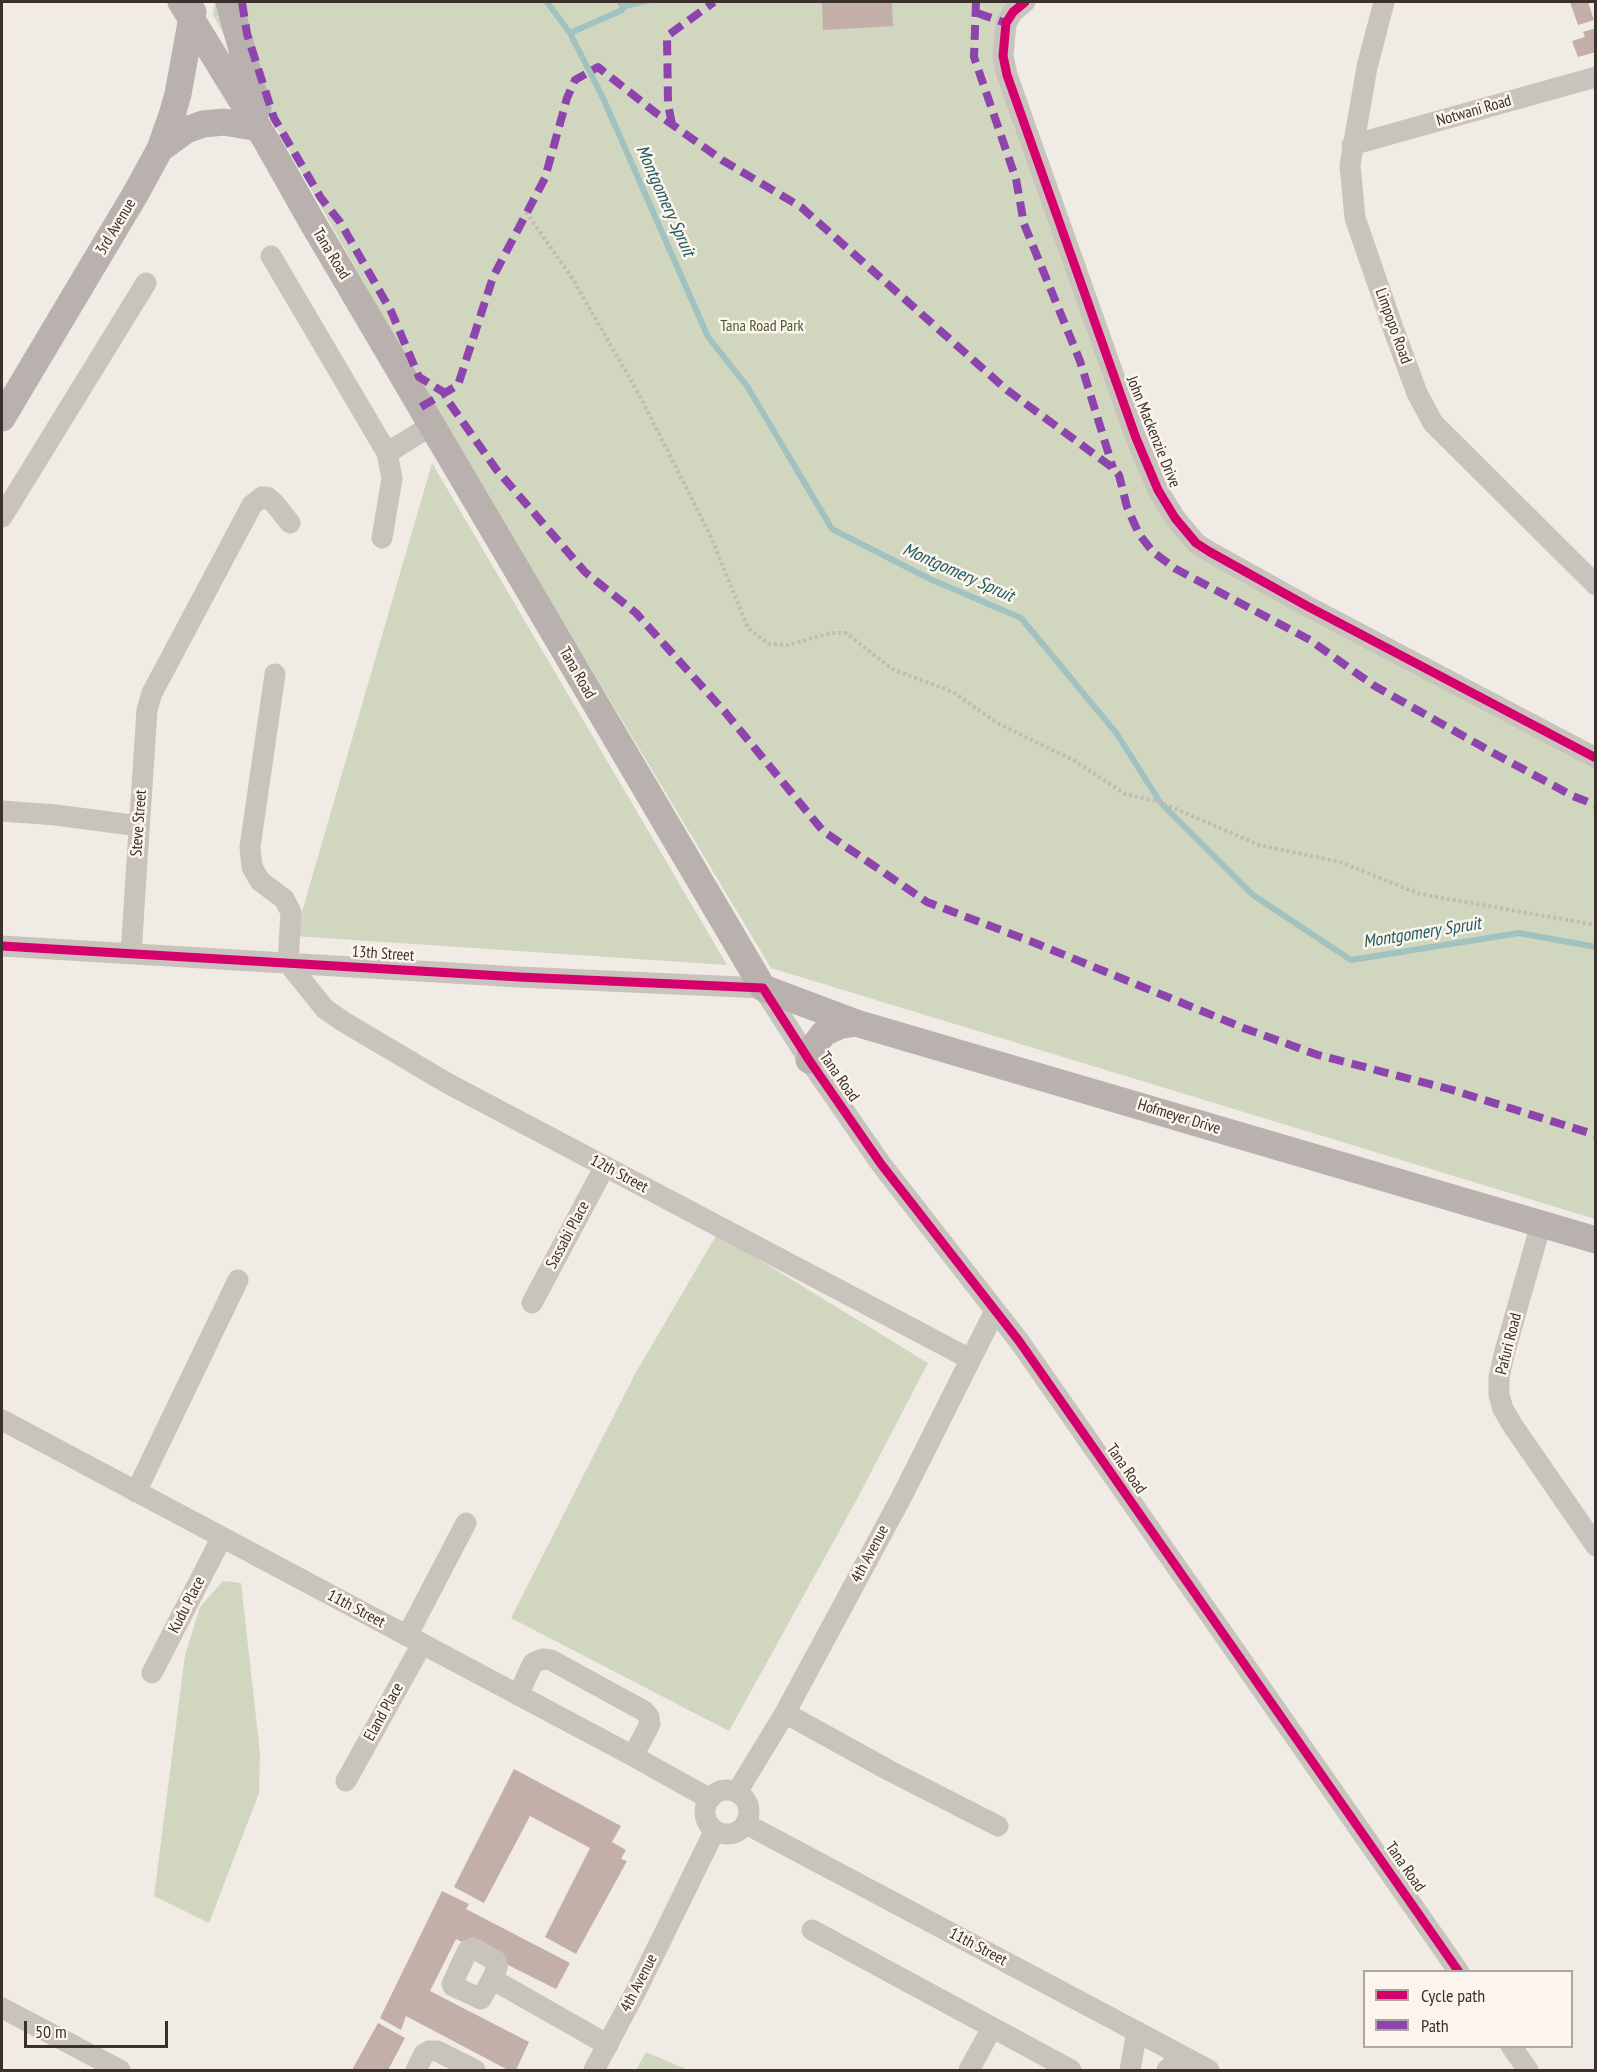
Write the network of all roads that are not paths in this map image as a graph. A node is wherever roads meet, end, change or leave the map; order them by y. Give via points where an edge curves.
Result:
1 (229, 2) edge
2 (1025, 2) edge
3 (1384, 2) edge
4 (189, 7) edge
5 (1596, 77) edge
6 (263, 135) junction
7 (1352, 145) junction
8 (160, 149) junction
9 (271, 256) dead end
10 (146, 283) dead end
11 (2, 418) edge
12 (432, 425) junction
13 (387, 453) junction
14 (2, 517) edge
15 (290, 523) dead end
16 (382, 538) dead end
17 (1596, 585) edge
18 (275, 674) dead end
19 (1596, 758) edge
20 (2, 811) edge
21 (139, 826) junction
22 (2, 946) edge
23 (131, 953) junction
24 (288, 963) junction
25 (763, 988) junction
26 (856, 1023) junction
27 (809, 1060) junction
28 (604, 1166) junction
29 (1541, 1224) junction
30 (1596, 1240) edge
31 (238, 1280) dead end
32 (532, 1303) dead end
33 (995, 1311) junction
34 (970, 1359) junction
35 (2, 1420) edge
36 (136, 1492) junction
37 (466, 1523) dead end
38 (222, 1538) junction
39 (1596, 1546) edge
40 (415, 1640) junction
41 (152, 1673) dead end
42 (518, 1695) junction
43 (784, 1713) junction
44 (633, 1756) junction
45 (346, 1781) dead end
46 (736, 1792) junction
47 (710, 1799) junction
48 (746, 1824) junction
49 (998, 1826) dead end
50 (715, 1830) junction
51 (812, 1930) dead end
52 (1458, 1970) edge
53 (492, 1979) dead end
54 (2, 2008) edge
55 (992, 2028) junction
56 (1137, 2031) junction
57 (608, 2045) junction
58 (1512, 2048) edge
59 (1036, 2062) edge
60 (1174, 2063) edge
61 (120, 2070) edge
62 (416, 2070) edge
63 (475, 2070) edge
64 (594, 2070) edge
65 (969, 2070) edge
66 (1071, 2070) edge
67 (1130, 2070) edge
68 (1209, 2070) edge
69 (1528, 2070) edge

1 - 6 main road
2 - 19 street, John Mackenzie Drive via 1006,23 1003,56 1007,75 1136,438 1158,490 1175,518 1196,543 1210,552
3 - 7 street, Limpopo Road
4 - 6 main road, Tana Road
4 - 8 main road, 3rd Avenue via 178,94
5 - 7 street, Notwani Road
6 - 8 main road via 224,122 203,124 186,130
6 - 12 main road, Tana Road
7 - 17 street, Limpopo Road via 1355,218 1424,409 1464,456
8 - 11 main road, 3rd Avenue
9 - 13 street
10 - 14 street
12 - 13 street
12 - 25 main road, Tana Road
13 - 16 street via 392,478
15 - 21 street, Steve Street via 267,497 262,496 252,505 152,693 147,710
18 - 24 street via 250,847 252,867 260,881 284,899 291,912
20 - 21 street
21 - 23 street, Steve Street
22 - 23 street, 13th Street
23 - 24 street, 13th Street
24 - 25 street, 13th Street
24 - 28 street, 12th Street via 316,1000 344,1023
25 - 26 main road, Hofmeyer Drive
25 - 27 street, Tana Road
26 - 27 main road via 841,1024 824,1033
26 - 29 main road, Hofmeyer Drive
27 - 33 street, Tana Road via 880,1164
28 - 32 street, Sassabi Place
28 - 34 street, 12th Street
29 - 30 main road, Hofmeyer Drive
29 - 39 street, Pafuri Road via 1505,1351 1499,1395 1513,1426
31 - 36 street
33 - 34 street, 4th Avenue
33 - 52 street, Tana Road
34 - 43 street, 4th Avenue via 901,1497
35 - 36 street, 11th Street
36 - 38 street, 11th Street
37 - 40 street, Eland Place
38 - 40 street, 11th Street
38 - 41 street, Kudu Place
40 - 42 street, 11th Street
40 - 45 street, Eland Place
42 - 44 street, 11th Street
42 - 44 street via 533,1663 551,1660 644,1711 650,1724
43 - 46 street, 4th Avenue
43 - 49 street
44 - 47 street, 11th Street
46 - 47 street via 722,1791
46 - 48 street via 747,1803
47 - 50 street via 705,1812
48 - 50 street via 728,1834
48 - 56 street, 11th Street
50 - 57 street, 4th Avenue
51 - 55 street
53 - 57 street
54 - 61 street
55 - 59 street
55 - 65 street
56 - 60 street, 11th Street
56 - 67 street
57 - 64 street, 4th Avenue
58 - 69 street
59 - 66 street
60 - 68 street, 11th Street
62 - 63 street via 424,2054 436,2051

